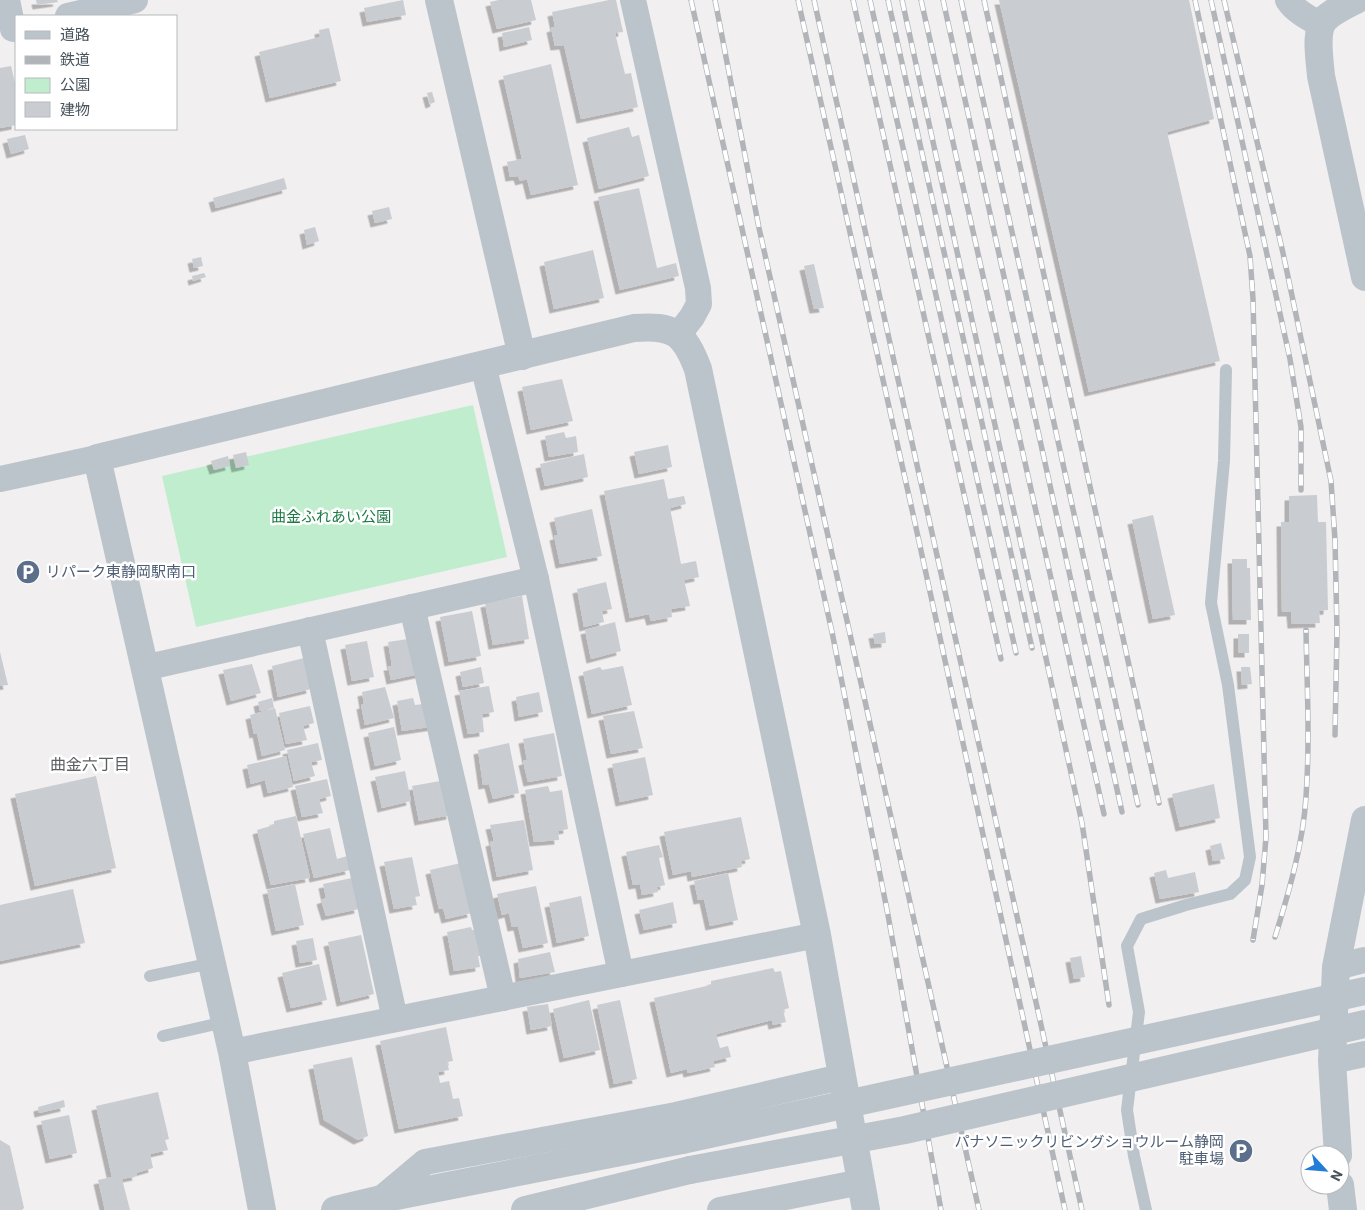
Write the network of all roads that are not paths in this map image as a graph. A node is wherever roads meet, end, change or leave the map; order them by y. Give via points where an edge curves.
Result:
1 (8, 0) edge
2 (134, 0) edge
3 (439, 0) edge
4 (633, 0) edge
5 (1288, 0) edge
6 (1356, 0) edge
7 (72, 15) edge
8 (1320, 25) junction
9 (10, 30) edge
10 (1365, 277) edge
11 (678, 335) junction
12 (522, 356) junction
13 (483, 366) junction
14 (1226, 370) dead end
15 (97, 458) junction
16 (0, 479) edge
17 (536, 579) junction
18 (412, 607) junction
19 (310, 630) junction
20 (144, 668) junction
21 (1365, 820) edge
22 (817, 935) junction
23 (1365, 960) edge
24 (212, 963) junction
25 (1336, 967) junction
26 (622, 974) junction
27 (150, 976) dead end
28 (1365, 991) edge
29 (503, 998) junction
30 (395, 1019) junction
31 (225, 1022) junction
32 (1365, 1024) edge
33 (163, 1036) dead end
34 (232, 1052) junction
35 (1365, 1054) edge
36 (1332, 1061) junction
37 (842, 1077) junction
38 (1337, 1145) edge
39 (861, 1182) junction
40 (1341, 1195) edge
41 (381, 1199) junction
42 (262, 1210) edge
43 (335, 1210) edge
44 (525, 1210) edge
45 (720, 1210) edge
46 (866, 1210) edge
47 (1146, 1210) edge
48 (1343, 1210) edge

1 - 9 street
2 - 7 street
3 - 12 street
4 - 11 street via 698,288 699,304
5 - 8 street
6 - 8 street
8 - 10 street via 1318,47 1322,76
11 - 12 street via 663,328 634,328
11 - 22 street via 691,349 698,369
12 - 13 street
13 - 15 street
13 - 17 street
14 - 47 lane via 1224,461 1211,603 1228,685 1250,857 1245,880 1230,894 1141,919 1127,946 1139,1012 1127,1110
15 - 16 street
15 - 20 street
17 - 18 street
17 - 26 street
18 - 19 street
18 - 29 street
19 - 20 street
19 - 30 street
20 - 24 street
21 - 25 street
22 - 26 street
22 - 37 street
23 - 25 street
24 - 27 lane
24 - 31 street
25 - 36 street
26 - 29 street
28 - 41 street, bridge via 682,1140
29 - 30 street
30 - 34 street
31 - 33 lane
31 - 34 street
32 - 44 street, bridge via 905,1130 690,1170
34 - 42 street
35 - 36 street
36 - 38 street
37 - 39 street
37 - 41 street via 676,1115 425,1162
39 - 45 street
39 - 46 street
40 - 48 street
41 - 43 street

